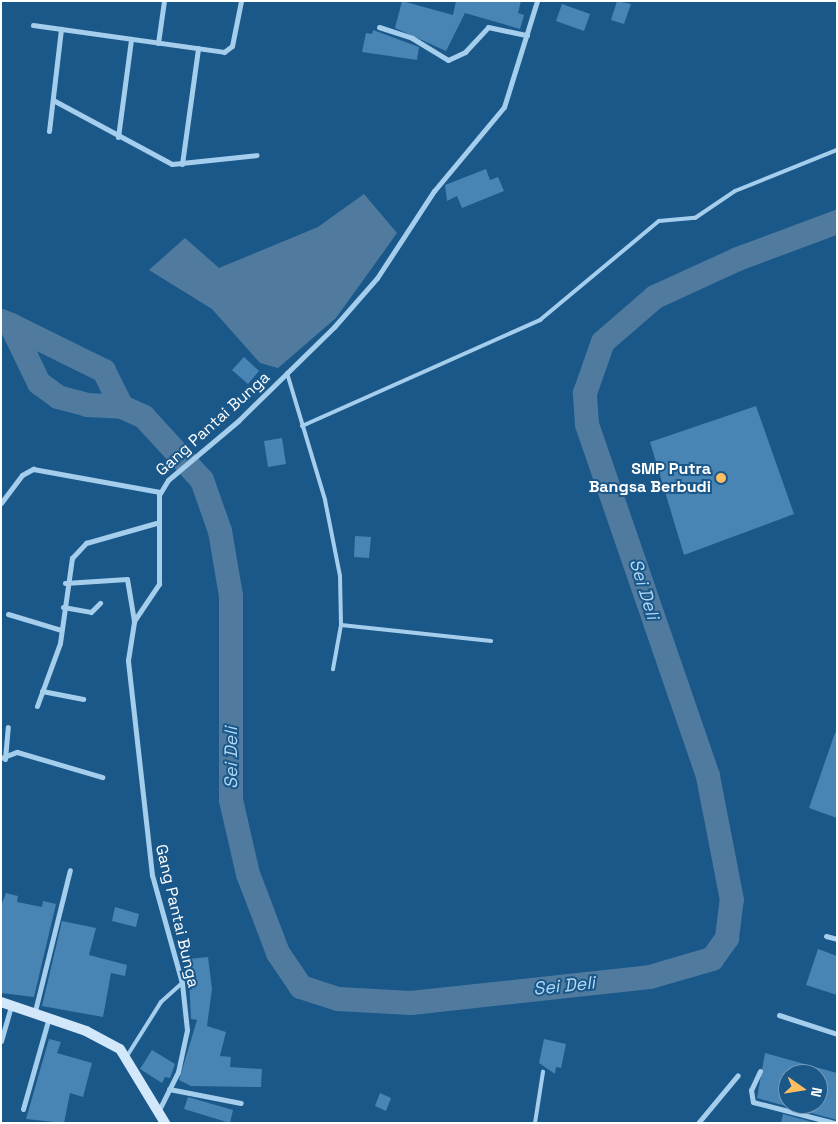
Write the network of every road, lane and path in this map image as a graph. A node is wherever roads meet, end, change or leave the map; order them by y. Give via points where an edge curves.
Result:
1 (164, 1) edge
2 (241, 1) edge
3 (537, 1) edge
4 (33, 25) dead end
5 (379, 27) dead end
6 (61, 28) junction
7 (527, 35) junction
8 (131, 39) junction
9 (158, 43) junction
10 (198, 48) junction
11 (53, 100) junction
12 (49, 131) dead end
13 (118, 137) junction
14 (837, 150) edge
15 (258, 156) dead end
16 (182, 164) junction
17 (287, 373) junction
18 (302, 426) junction
19 (160, 492) junction
20 (1, 503) edge
21 (156, 523) junction
22 (65, 583) junction
23 (100, 603) dead end
24 (63, 607) junction
25 (8, 614) dead end
26 (134, 621) junction
27 (341, 625) junction
28 (61, 630) junction
29 (491, 641) dead end
30 (333, 669) dead end
31 (42, 691) junction
32 (83, 699) dead end
33 (37, 706) dead end
34 (8, 727) dead end
35 (3, 758) edge
36 (102, 777) dead end
37 (70, 870) dead end
38 (826, 936) dead end
39 (837, 939) edge
40 (182, 983) junction
41 (6, 1004) edge
42 (35, 1011) junction
43 (779, 1015) dead end
44 (49, 1016) junction
45 (837, 1034) edge
46 (1, 1041) edge
47 (127, 1056) junction
48 (760, 1071) dead end
49 (543, 1072) dead end
50 (738, 1075) dead end
51 (169, 1089) junction
52 (241, 1103) dead end
53 (23, 1108) dead end
54 (159, 1110) junction
55 (165, 1123) edge
56 (535, 1123) edge
57 (698, 1123) edge
58 (834, 1123) edge

1 - 9 street
2 - 10 street via 230,49
3 - 7 street, Gang Pantai Bunga
4 - 6 street
5 - 7 street via 412,38 448,60 465,52 488,28
6 - 8 street
6 - 11 street
7 - 17 street, Gang Pantai Bunga via 504,107 486,133 434,190 377,278
8 - 9 street
8 - 13 street
9 - 10 street
10 - 16 street
11 - 12 street
11 - 13 street
13 - 16 street via 165,161
14 - 18 lane via 735,192 695,218 659,222 540,320
15 - 16 street
17 - 18 lane
17 - 19 street, Gang Pantai Bunga via 231,427 168,480
18 - 27 lane via 325,500 340,576
19 - 20 street via 33,469 22,475
19 - 21 street, Gang Pantai Bunga
21 - 22 street via 86,544 72,558
21 - 26 street, Gang Pantai Bunga via 159,584
22 - 24 street
22 - 26 street via 127,579
23 - 24 street via 91,612
24 - 28 street
25 - 28 street
26 - 40 street, Gang Pantai Bunga via 128,660 140,792 152,875
27 - 29 lane
27 - 30 lane
28 - 31 street
31 - 32 street
31 - 33 street
34 - 35 street
35 - 36 street via 17,752
37 - 42 street
38 - 39 street
40 - 47 lane via 152,1015
40 - 51 street, Gang Pantai Bunga via 187,1030
41 - 42 main road
41 - 46 street
42 - 44 main road
43 - 45 street
44 - 47 main road via 106,1040
44 - 53 street
47 - 54 main road
48 - 58 street via 751,1090 753,1102
49 - 56 lane
50 - 57 street
51 - 52 street
51 - 54 street, Gang Pantai Bunga
54 - 55 main road

